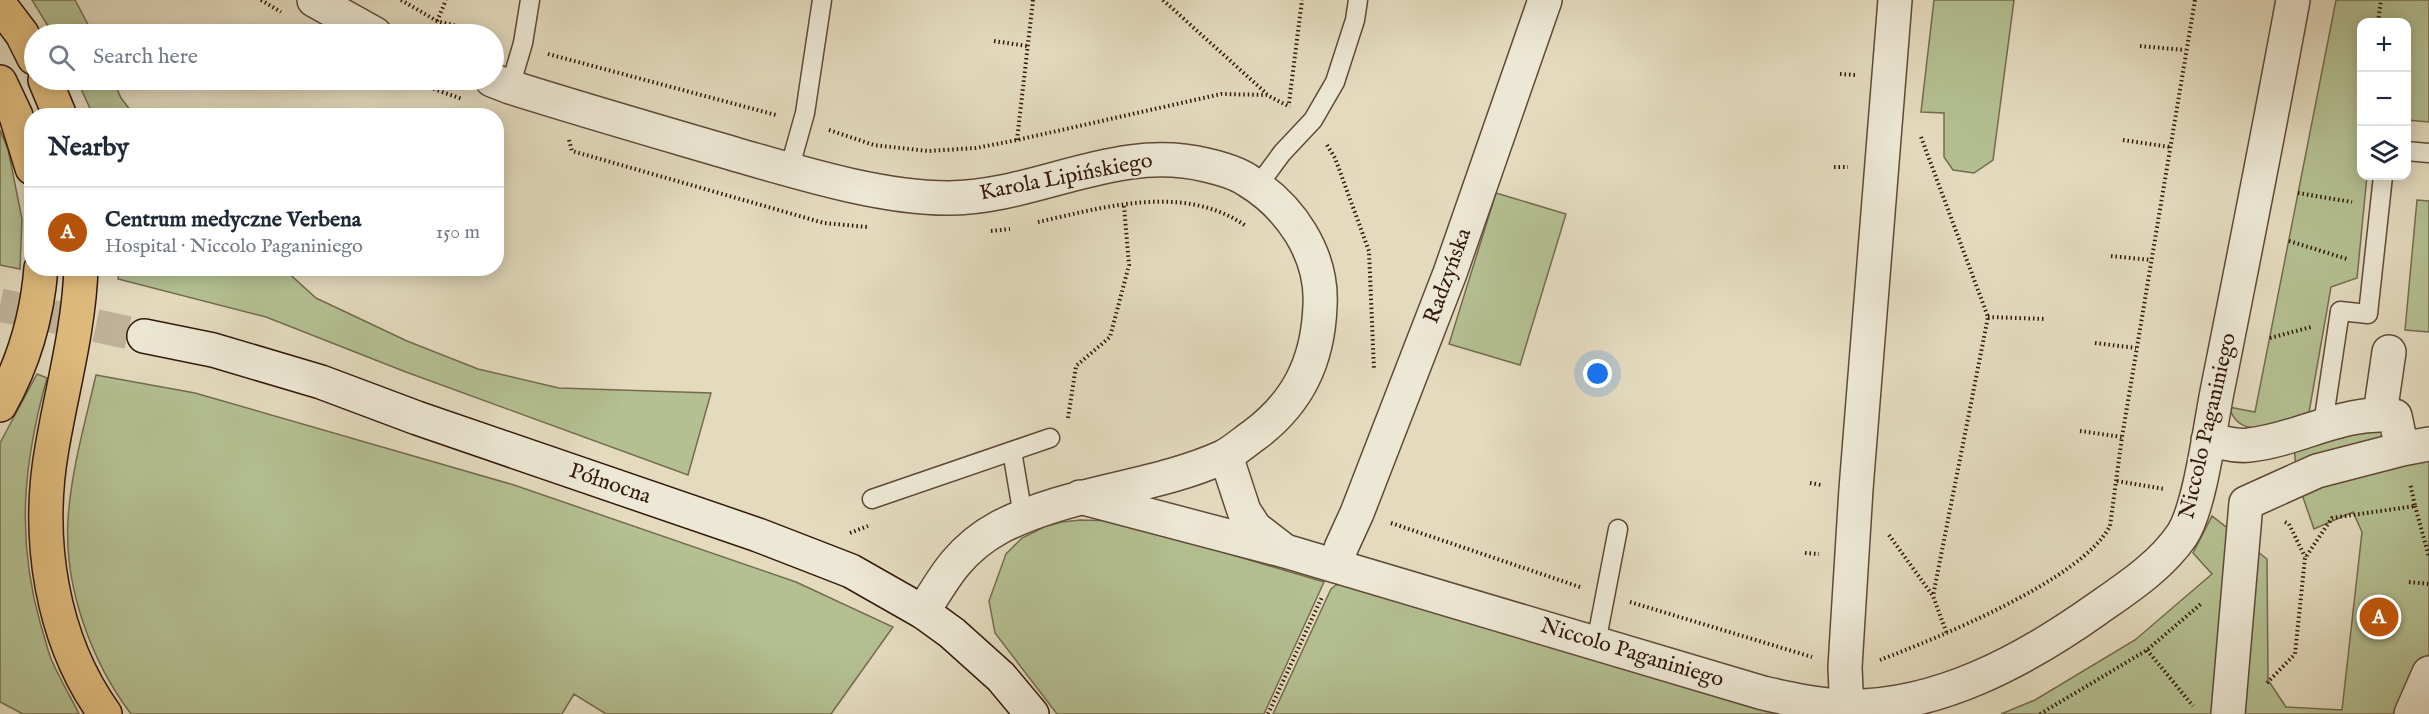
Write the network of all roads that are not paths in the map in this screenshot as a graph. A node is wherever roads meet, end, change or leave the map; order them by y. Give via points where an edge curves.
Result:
1 (314, 0) edge
2 (530, 0) edge
3 (822, 0) edge
4 (1358, 0) edge
5 (1545, 0) edge
6 (1895, 0) edge
7 (2293, 0) edge
8 (0, 5) edge
9 (357, 24) edge
10 (24, 38) edge
11 (504, 71) edge
12 (0, 82) edge
13 (49, 90) edge
14 (491, 90) edge
15 (57, 108) edge
16 (24, 142) edge
17 (2411, 151) edge
18 (2429, 153) edge
19 (789, 170) junction
20 (2383, 180) edge
21 (1257, 187) junction
22 (40, 276) edge
23 (80, 276) edge
24 (144, 336) tunnel mouth
25 (2389, 352) dead end
26 (0, 405) edge
27 (2380, 414) junction
28 (2323, 424) junction
29 (1050, 438) dead end
30 (2208, 440) junction
31 (2416, 447) edge
32 (1012, 451) junction
33 (1226, 456) junction
34 (1080, 497) junction
35 (872, 499) dead end
36 (1023, 516) junction
37 (1618, 529) dead end
38 (1341, 548) dead end
39 (1285, 551) junction
40 (923, 612) junction
41 (1596, 643) junction
42 (2429, 673) edge
43 (1847, 710) edge
44 (105, 714) edge
45 (1032, 714) edge
46 (2228, 714) edge
47 (2411, 714) edge

1 - 9 street
2 - 11 lane via 523,43
3 - 19 lane via 802,122
4 - 21 lane via 1335,82 1313,120
5 - 38 street, Radzyńska via 1450,273
6 - 43 street via 1856,489 1845,667
7 - 30 street, Niccolo Paganiniego
8 - 10 main road
12 - 16 main road
13 - 15 main road
14 - 19 street, Karola Lipińskiego
17 - 18 lane
19 - 21 street, Karola Lipińskiego via 862,187 949,198 1010,190 1124,161 1164,158 1218,168
20 - 28 lane via 2368,314 2340,311
21 - 33 street, Karola Lipińskiego via 1293,220 1310,247 1321,295 1320,324 1305,379 1262,429
22 - 26 main road via 23,357
23 - 44 main road via 51,449 46,519 49,563 68,645
24 - 40 street, Północna via 213,350 321,382 747,531 852,572
25 - 27 street
27 - 28 street
27 - 31 street via 2395,416
28 - 30 street via 2248,446
29 - 32 lane
30 - 43 street, Niccolo Paganiniego via 2182,534 2127,588 2030,652 1984,675 1927,695
31 - 46 street via 2317,471 2246,503
32 - 35 lane
32 - 36 lane
33 - 34 street, Karola Lipińskiego via 1189,470
33 - 39 street, Niccolo Paganiniego via 1244,511 1255,528
34 - 36 street, Karola Lipińskiego
34 - 39 street, Niccolo Paganiniego
36 - 40 street, Karola Lipińskiego via 968,548 946,573
37 - 41 lane
39 - 41 street, Niccolo Paganiniego
40 - 45 street, Północna via 1001,677
41 - 43 street, Niccolo Paganiniego via 1763,693
42 - 47 street

